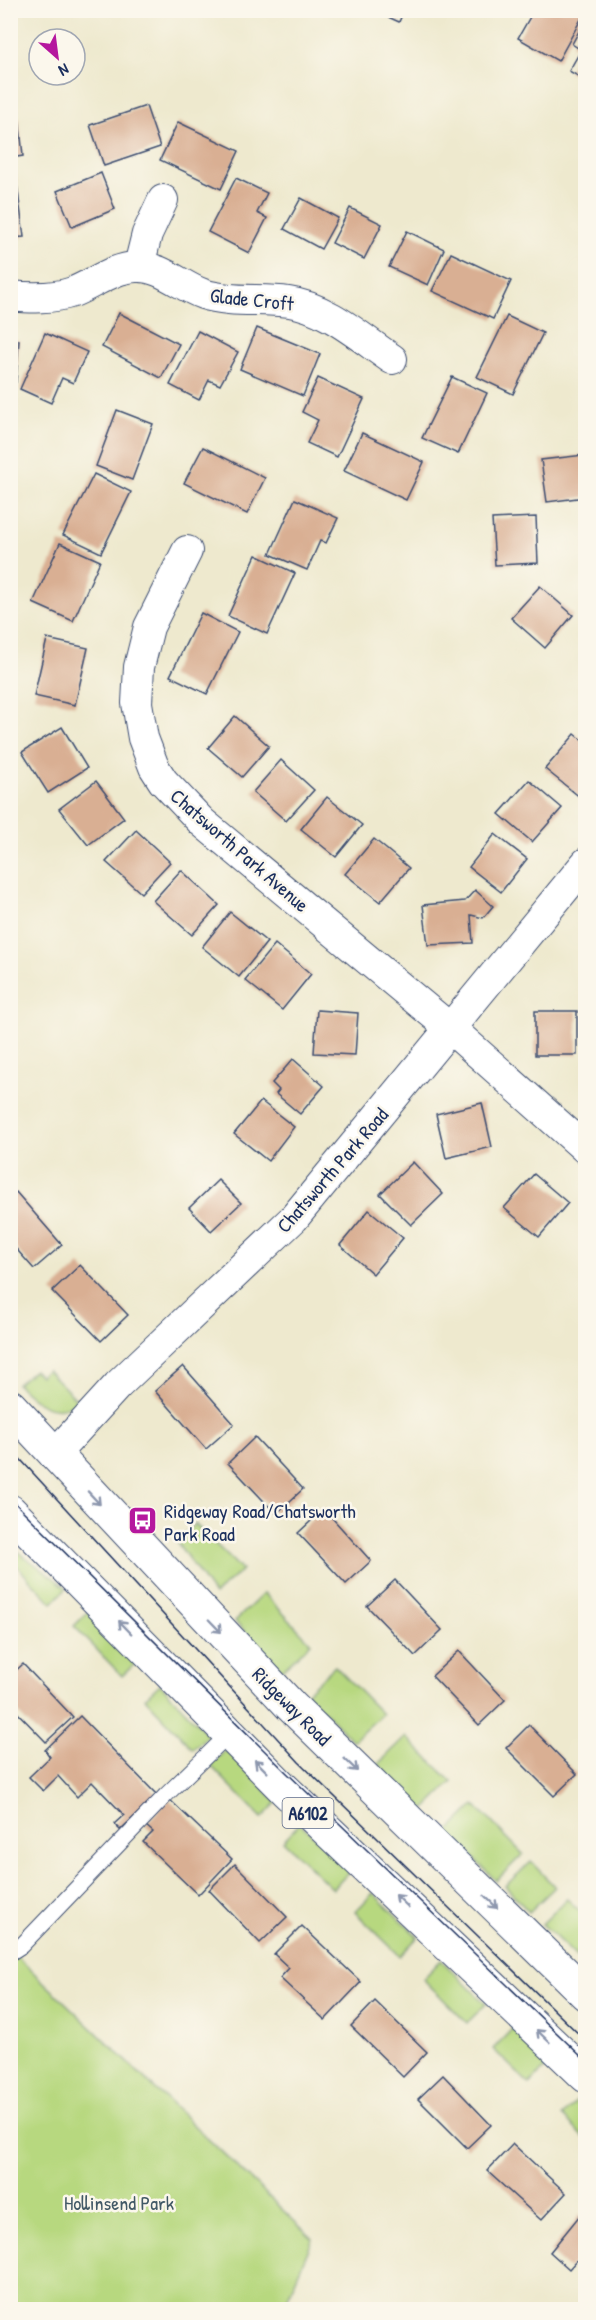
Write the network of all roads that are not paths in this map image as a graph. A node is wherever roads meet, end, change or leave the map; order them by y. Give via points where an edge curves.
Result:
1 (163, 200) dead end
2 (139, 266) junction
3 (10, 296) edge
4 (392, 359) dead end
5 (187, 551) dead end
6 (585, 864) edge
7 (451, 1029) junction
8 (585, 1149) edge
9 (10, 1406) edge
10 (54, 1455) junction
11 (10, 1511) edge
12 (229, 1734) junction
13 (10, 1953) edge
14 (585, 1994) edge
15 (585, 2076) edge

1 - 2 street via 147,234
2 - 3 street via 117,269 72,292 36,299
2 - 4 street, Glade Croft via 221,300 288,302 311,307
5 - 7 street, Chatsworth Park Avenue via 149,627 139,667 140,724 154,768 202,822
6 - 7 street, Chatsworth Park Road
7 - 8 street, Chatsworth Park Avenue
7 - 10 street, Chatsworth Park Road via 294,1218 118,1385
9 - 10 highway, Ridgeway Road
10 -> 14 highway, Ridgeway Road via 291,1706
12 -> 11 highway, A6102
12 - 13 lane
15 -> 12 highway, A6102

